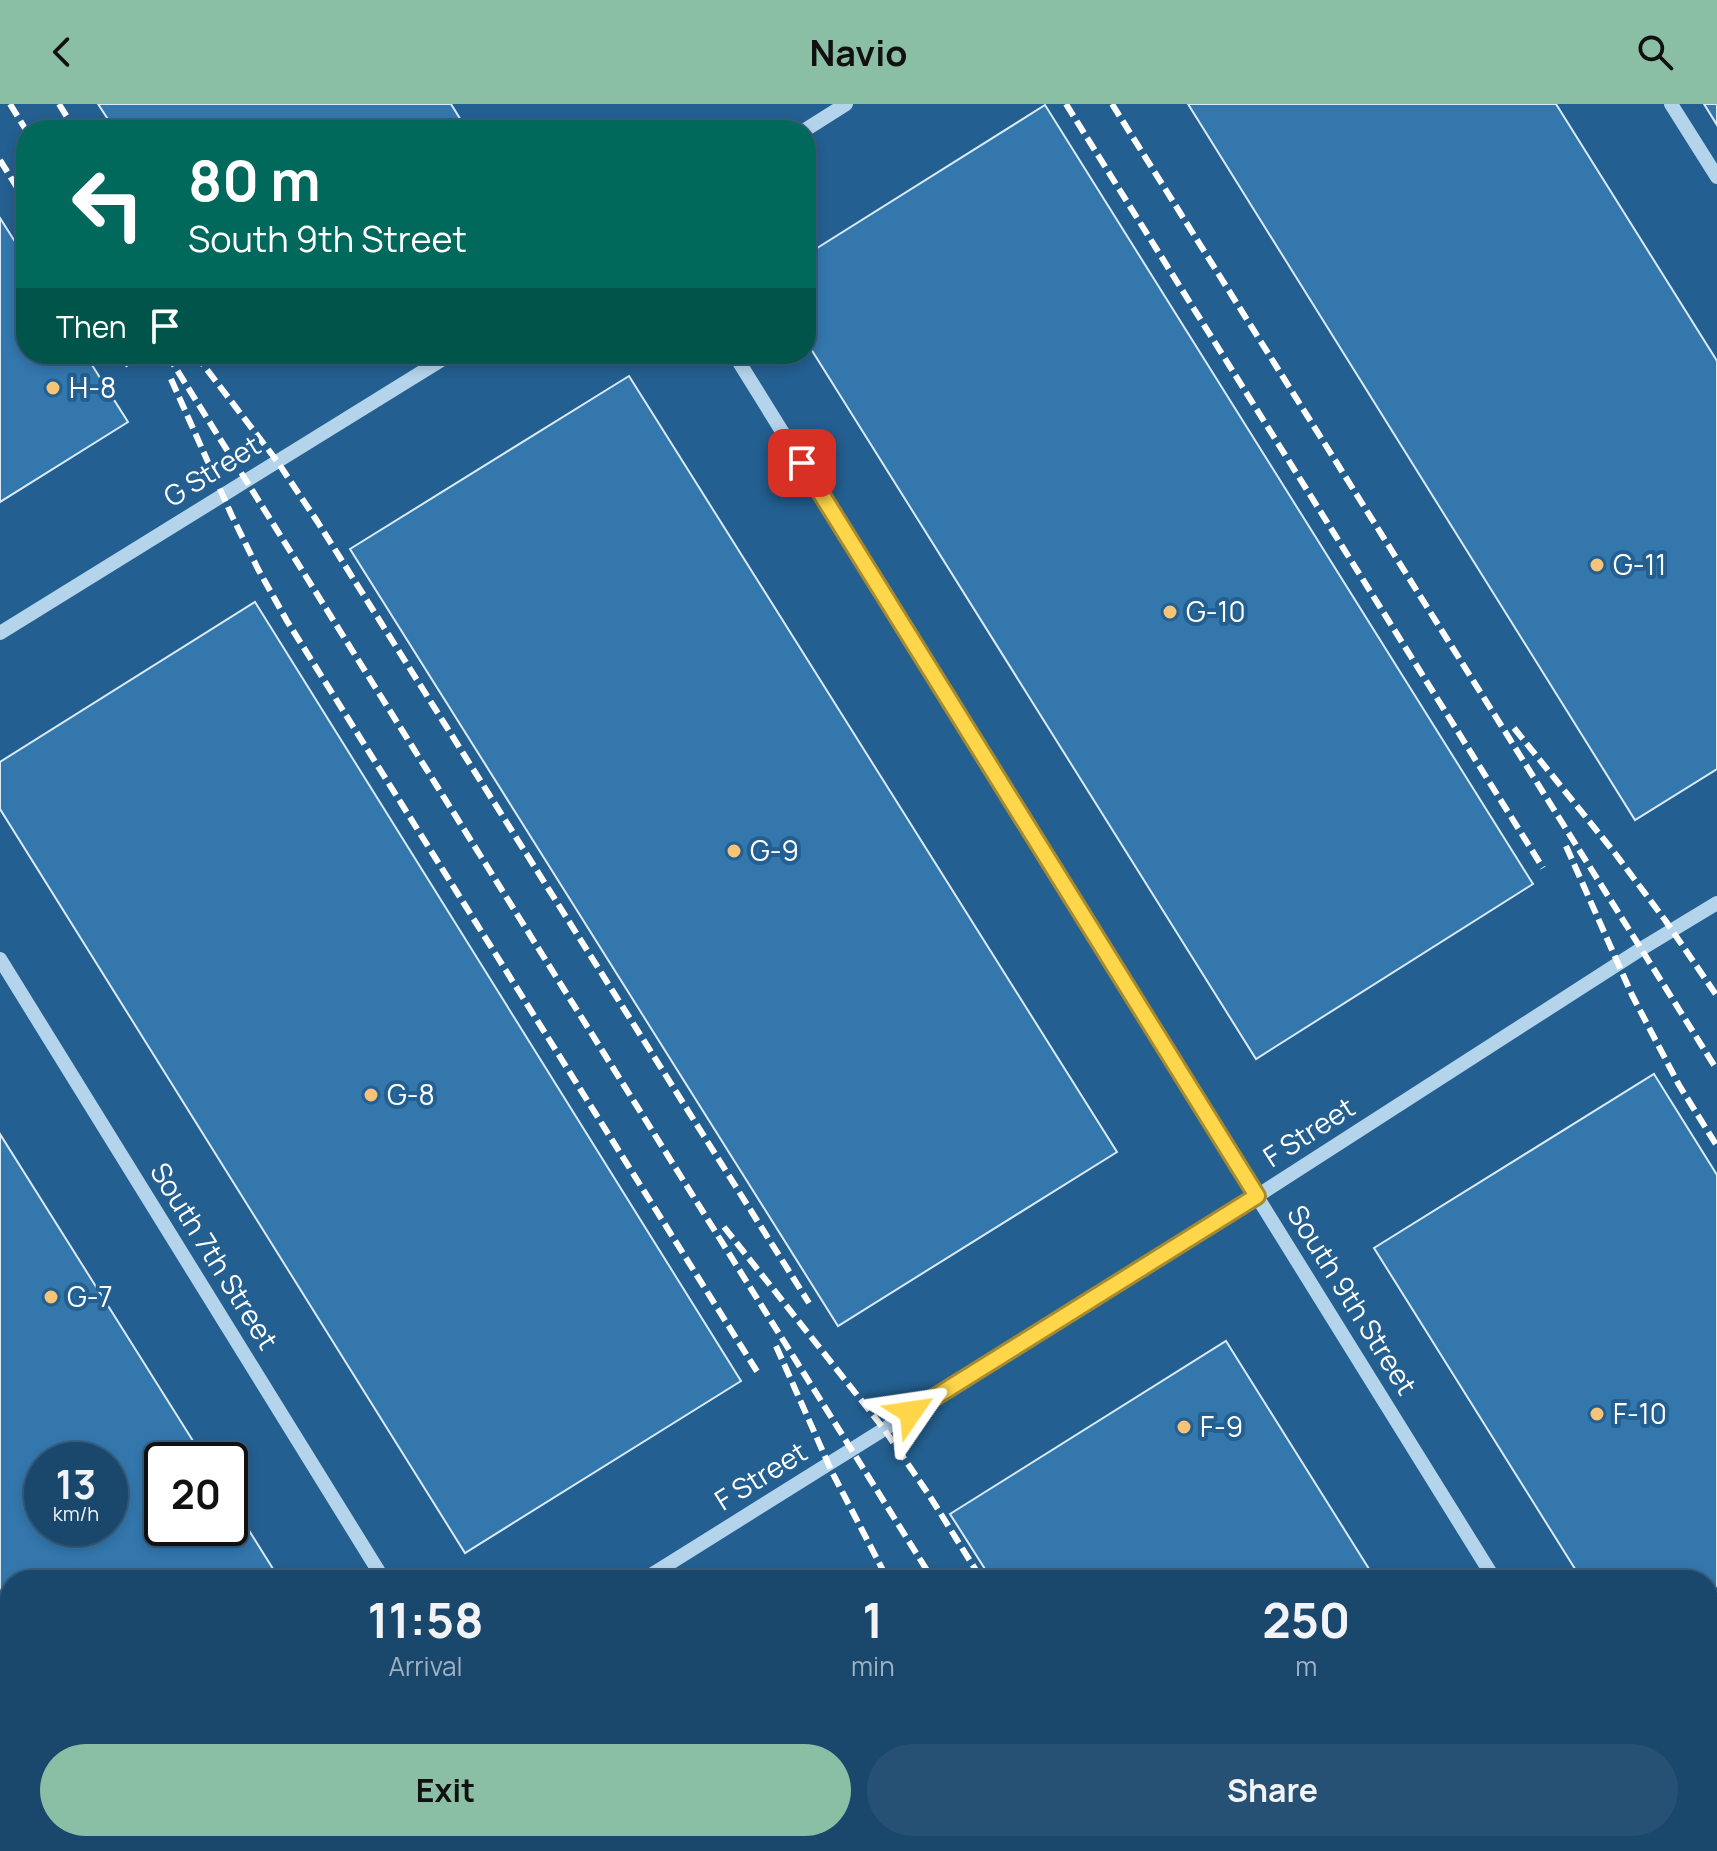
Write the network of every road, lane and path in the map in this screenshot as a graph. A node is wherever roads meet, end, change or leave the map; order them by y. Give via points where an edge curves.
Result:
1 (846, 104) edge
2 (1671, 104) edge
3 (816, 123) edge
4 (1717, 177) edge
5 (435, 364) edge
6 (740, 364) edge
7 (0, 633) edge
8 (1717, 903) edge
9 (0, 959) edge
10 (1257, 1196) junction
11 (378, 1570) edge
12 (659, 1570) edge
13 (1489, 1570) edge

1 - 3 lane
2 - 4 lane
5 - 7 lane, G Street
6 - 10 lane, South 9th Street
8 - 10 lane, F Street
9 - 11 lane, South 7th Street
10 - 12 lane, F Street
10 - 13 lane, South 9th Street

